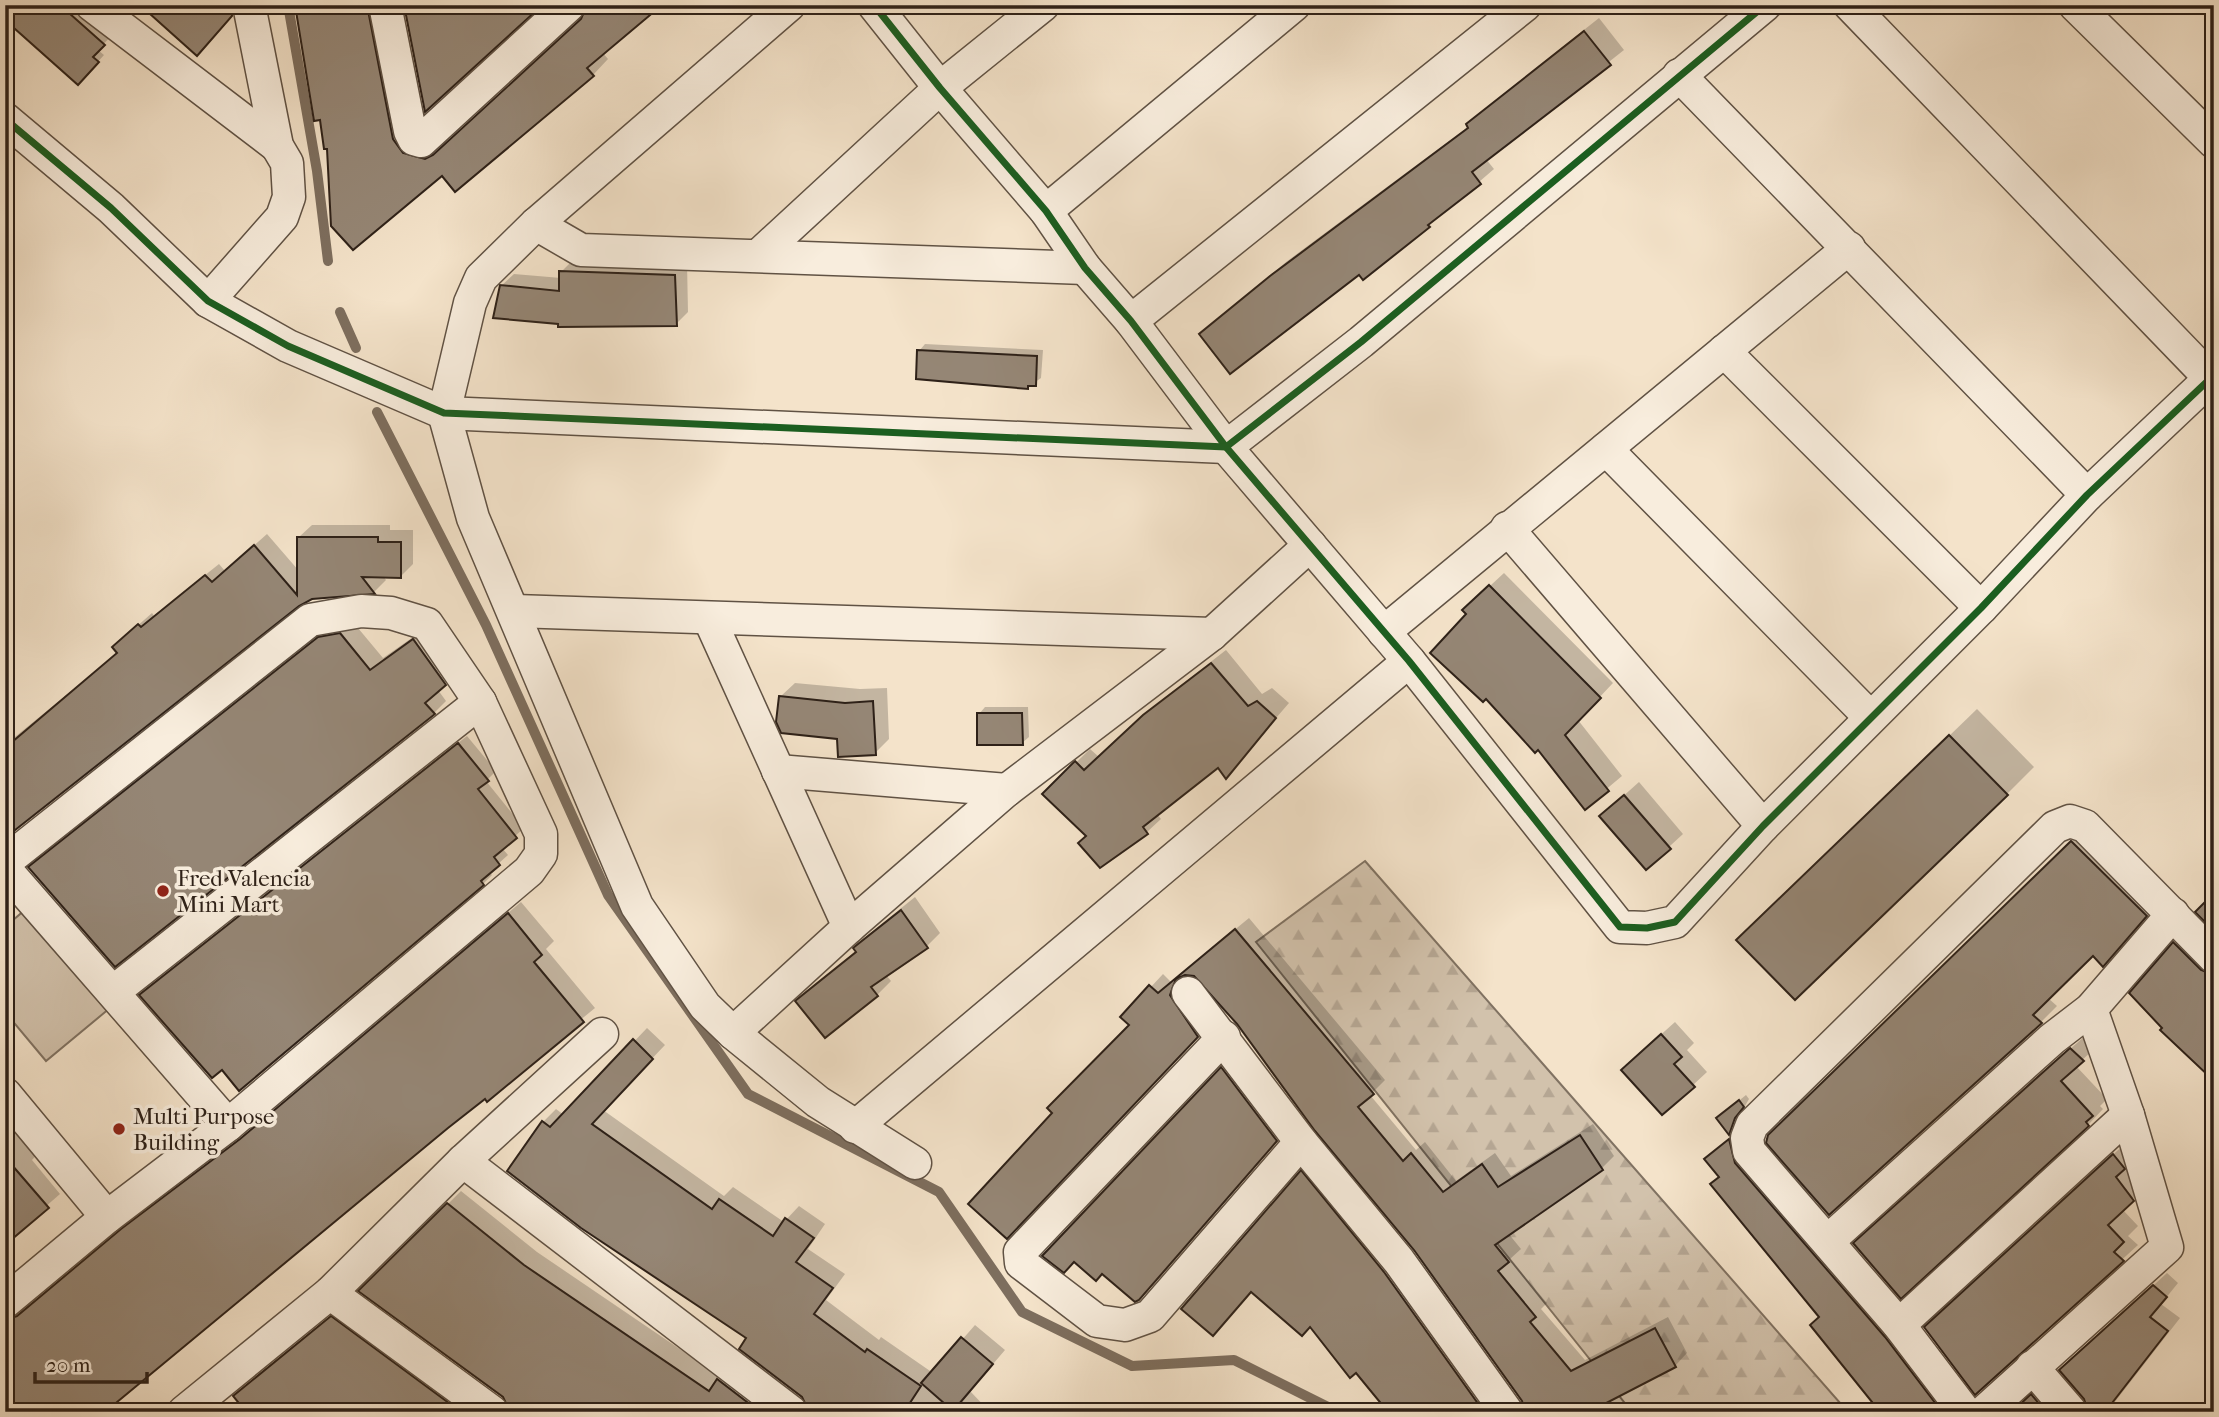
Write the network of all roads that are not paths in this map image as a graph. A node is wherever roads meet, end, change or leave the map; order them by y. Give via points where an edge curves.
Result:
1 (92, 5) edge
2 (249, 5) edge
3 (385, 5) edge
4 (569, 5) edge
5 (789, 5) edge
6 (874, 5) edge
7 (1043, 5) edge
8 (1294, 5) edge
9 (1525, 5) edge
10 (1850, 5) edge
11 (2075, 5) edge
12 (1753, 9) edge
13 (1679, 75) junction
14 (940, 88) junction
15 (5, 119) edge
16 (2214, 142) edge
17 (277, 146) junction
18 (1046, 211) junction
19 (536, 224) junction
20 (1849, 248) junction
21 (759, 255) junction
22 (1085, 268) junction
23 (208, 301) junction
24 (1131, 321) junction
25 (1724, 351) junction
26 (2212, 376) edge
27 (444, 413) junction
28 (1226, 447) junction
29 (1606, 449) junction
30 (2087, 495) junction
31 (1507, 528) junction
32 (1310, 545) junction
33 (1982, 608) junction
34 (515, 611) junction
35 (709, 618) junction
36 (1384, 632) junction
37 (1212, 634) junction
38 (1409, 661) junction
39 (480, 702) junction
40 (1870, 717) junction
41 (778, 771) junction
42 (1007, 790) junction
43 (1763, 826) junction
44 (5, 862) edge
45 (5, 869) edge
46 (2173, 914) junction
47 (849, 927) junction
48 (2214, 957) edge
49 (113, 992) junction
50 (1188, 993) dead end
51 (2091, 1009) junction
52 (733, 1033) junction
53 (602, 1034) dead end
54 (1224, 1038) junction
55 (5, 1094) edge
56 (2128, 1115) junction
57 (228, 1125) junction
58 (855, 1126) junction
59 (1301, 1142) junction
60 (463, 1161) junction
61 (915, 1163) dead end
62 (107, 1217) junction
63 (1828, 1241) junction
64 (330, 1293) junction
65 (5, 1301) edge
66 (1899, 1325) junction
67 (2032, 1367) junction
68 (2070, 1411) edge
69 (184, 1412) edge
70 (492, 1412) edge
71 (791, 1412) edge
72 (1507, 1412) edge
73 (1965, 1412) edge
74 (1984, 1412) edge

1 - 17 street
2 - 17 street
3 - 4 street via 410,131 421,141
5 - 19 street
6 - 14 street
7 - 14 street
8 - 18 street
9 - 24 street
10 - 26 street
11 - 16 street
12 - 13 street
13 - 20 street
13 - 28 street via 1361,342
14 - 18 street
14 - 21 street
15 - 23 street via 111,208
17 - 23 street via 287,163 289,186 282,217
18 - 22 street
19 - 21 street via 581,250
19 - 27 street via 481,278 470,303
20 - 25 street
20 - 30 street
21 - 22 street
22 - 24 street
23 - 27 street via 288,345
24 - 28 street
25 - 29 street
25 - 33 street
26 - 30 street
27 - 28 street
27 - 34 street via 473,518
28 - 32 street
29 - 31 street
29 - 40 street
30 - 33 street
31 - 36 street
31 - 43 street
32 - 36 street
32 - 37 street
33 - 40 street
34 - 35 street
34 - 52 street via 637,906 705,1006
35 - 37 street
35 - 41 street
36 - 38 street
37 - 42 street
38 - 43 street via 1620,927 1675,922
38 - 58 street
39 - 44 street via 427,624 391,613 361,611 310,620
39 - 49 street
39 - 57 street via 541,834 541,854 529,871
40 - 43 street
41 - 42 street
41 - 47 street
42 - 47 street
45 - 49 street
46 - 48 street
46 - 51 street
46 - 63 street via 2085,826 2070,821 2055,827 1752,1125 1749,1151
47 - 52 street
49 - 57 street
50 - 54 street
51 - 56 street
51 - 63 street
52 - 58 street
53 - 60 street
54 - 59 street
54 - 59 street via 1020,1252 1021,1263 1097,1321 1125,1325 1150,1316
55 - 62 street
56 - 66 street
56 - 67 street via 2167,1247
57 - 62 street
58 - 61 street
59 - 72 street via 1399,1261
60 - 64 street
60 - 71 street
62 - 65 street
63 - 66 street
64 - 69 street
64 - 70 street
66 - 73 street
67 - 68 street
67 - 74 street

